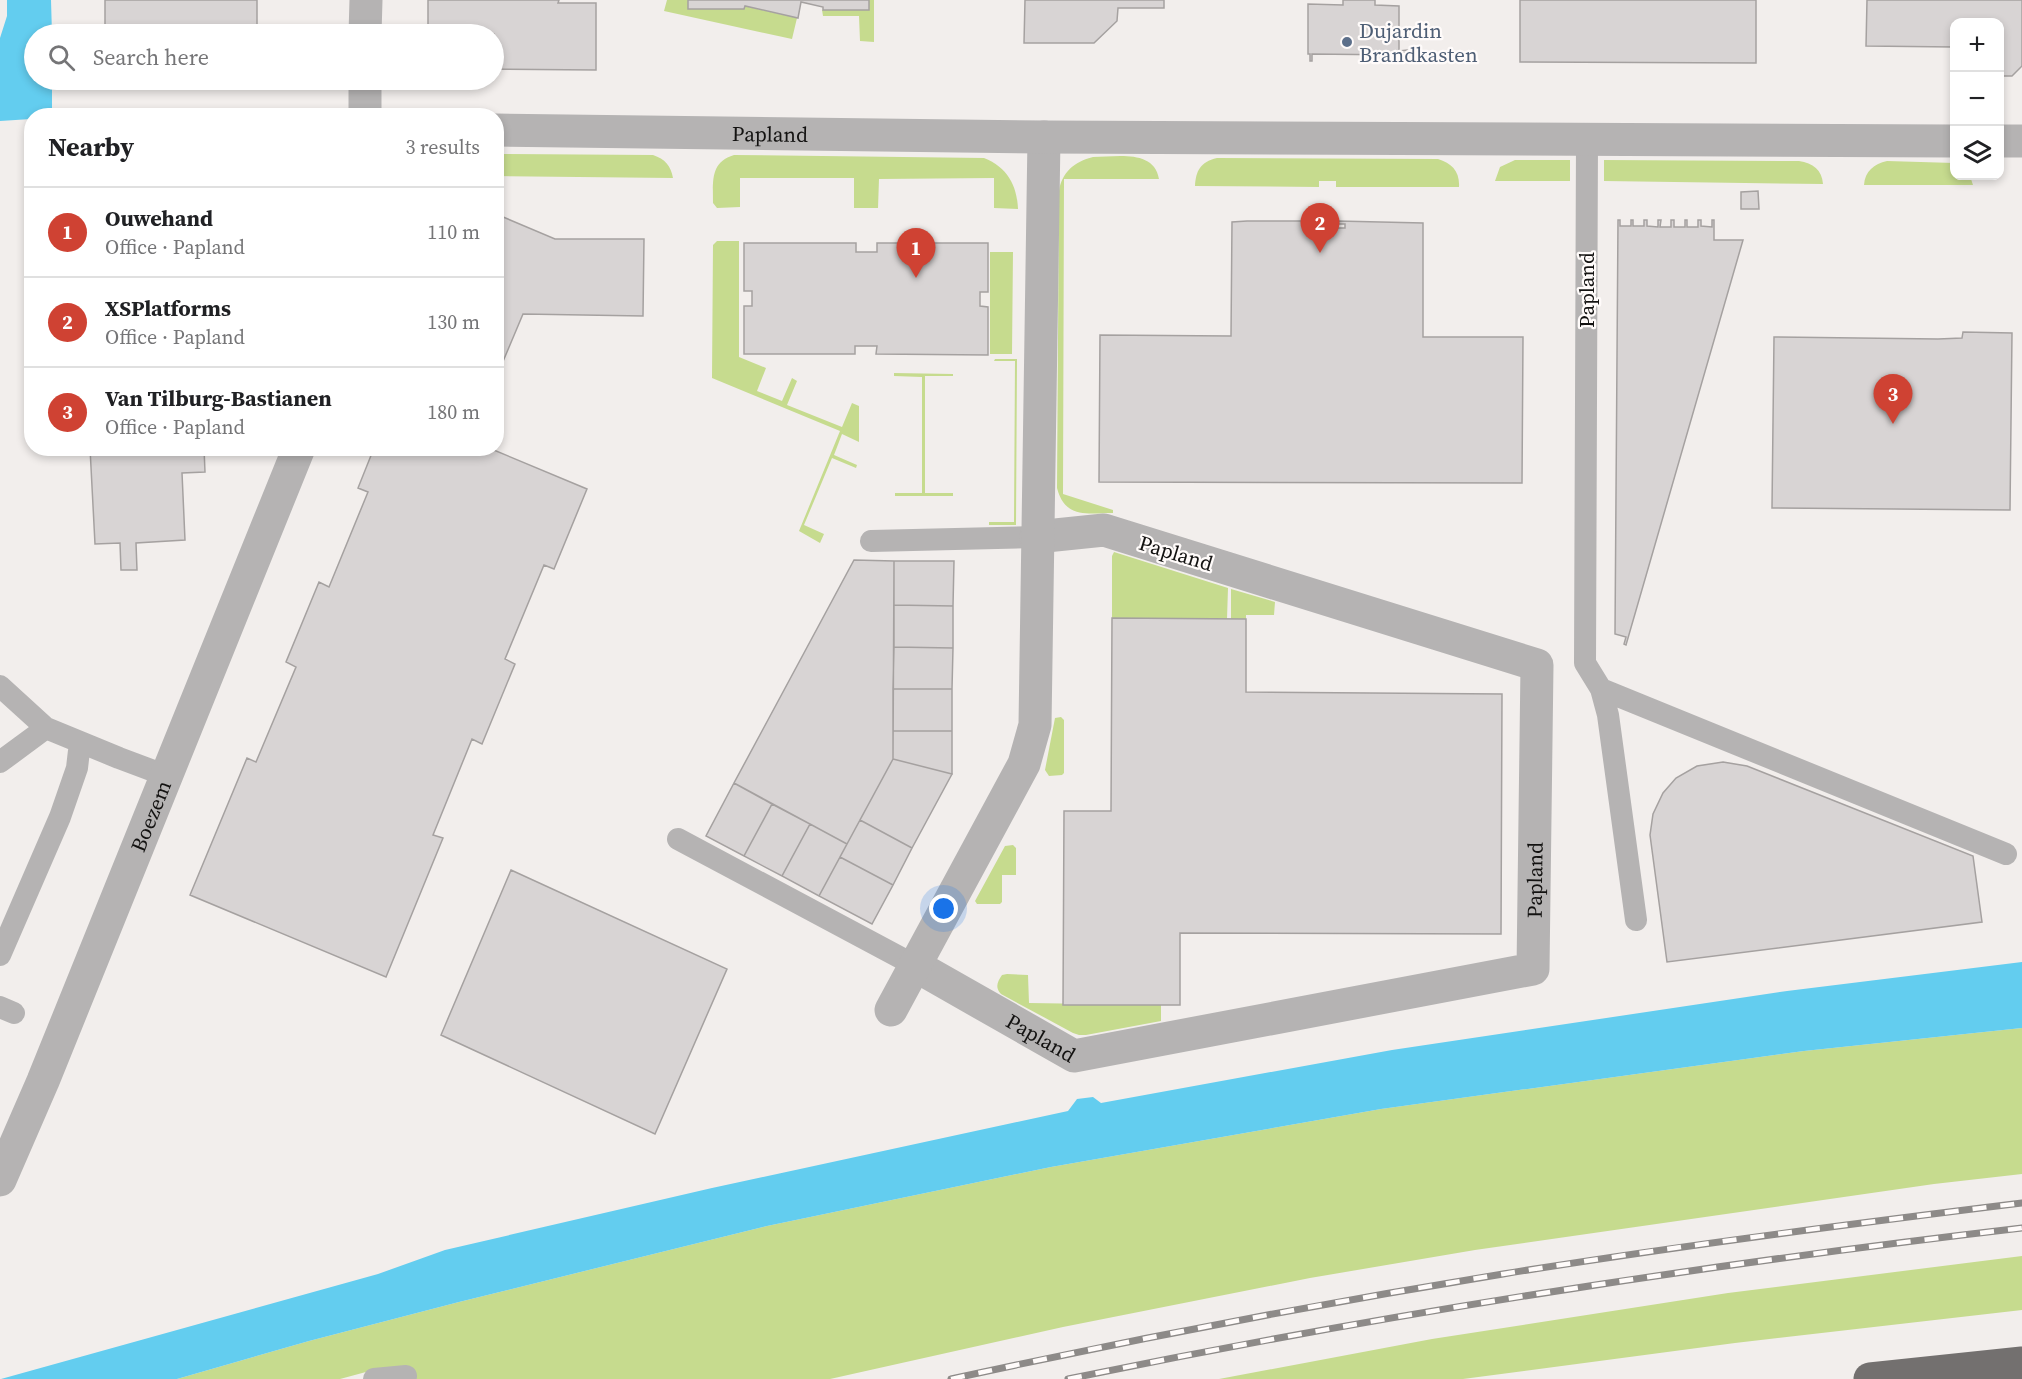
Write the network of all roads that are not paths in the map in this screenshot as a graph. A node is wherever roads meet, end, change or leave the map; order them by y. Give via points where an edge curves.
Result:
1 (366, 0) edge
2 (366, 24) edge
3 (365, 90) edge
4 (365, 108) edge
5 (504, 130) edge
6 (1044, 137) junction
7 (1587, 140) junction
8 (1950, 141) edge
9 (2004, 141) edge
10 (2022, 141) edge
11 (296, 456) edge
12 (1036, 537) junction
13 (871, 541) dead end
14 (0, 686) edge
15 (1601, 688) junction
16 (46, 728) junction
17 (80, 742) junction
18 (0, 762) edge
19 (167, 776) junction
20 (678, 839) dead end
21 (2006, 854) dead end
22 (1636, 920) dead end
23 (0, 955) edge
24 (916, 966) junction
25 (891, 1010) dead end
26 (0, 1180) edge
27 (2022, 1363) edge
28 (405, 1376) dead end
29 (374, 1379) edge
30 (1870, 1379) edge

1 - 2 street
3 - 4 street
5 - 6 street, Papland
6 - 7 street, Papland
6 - 12 street
7 - 8 street, Papland
7 - 15 lane, Papland via 1585,663
9 - 10 street
11 - 19 street, Boezem
12 - 13 lane, Papland
12 - 24 street via 1035,725 1024,764
12 - 24 street, Papland via 1104,530 1537,665 1533,969 1074,1056
14 - 16 lane
15 - 21 lane
15 - 22 lane, Papland
16 - 17 lane
16 - 18 lane
17 - 19 lane
17 - 23 lane via 77,768 60,817
19 - 26 street, Boezem
20 - 24 lane, Papland
24 - 25 street
27 - 30 highway
28 - 29 lane

